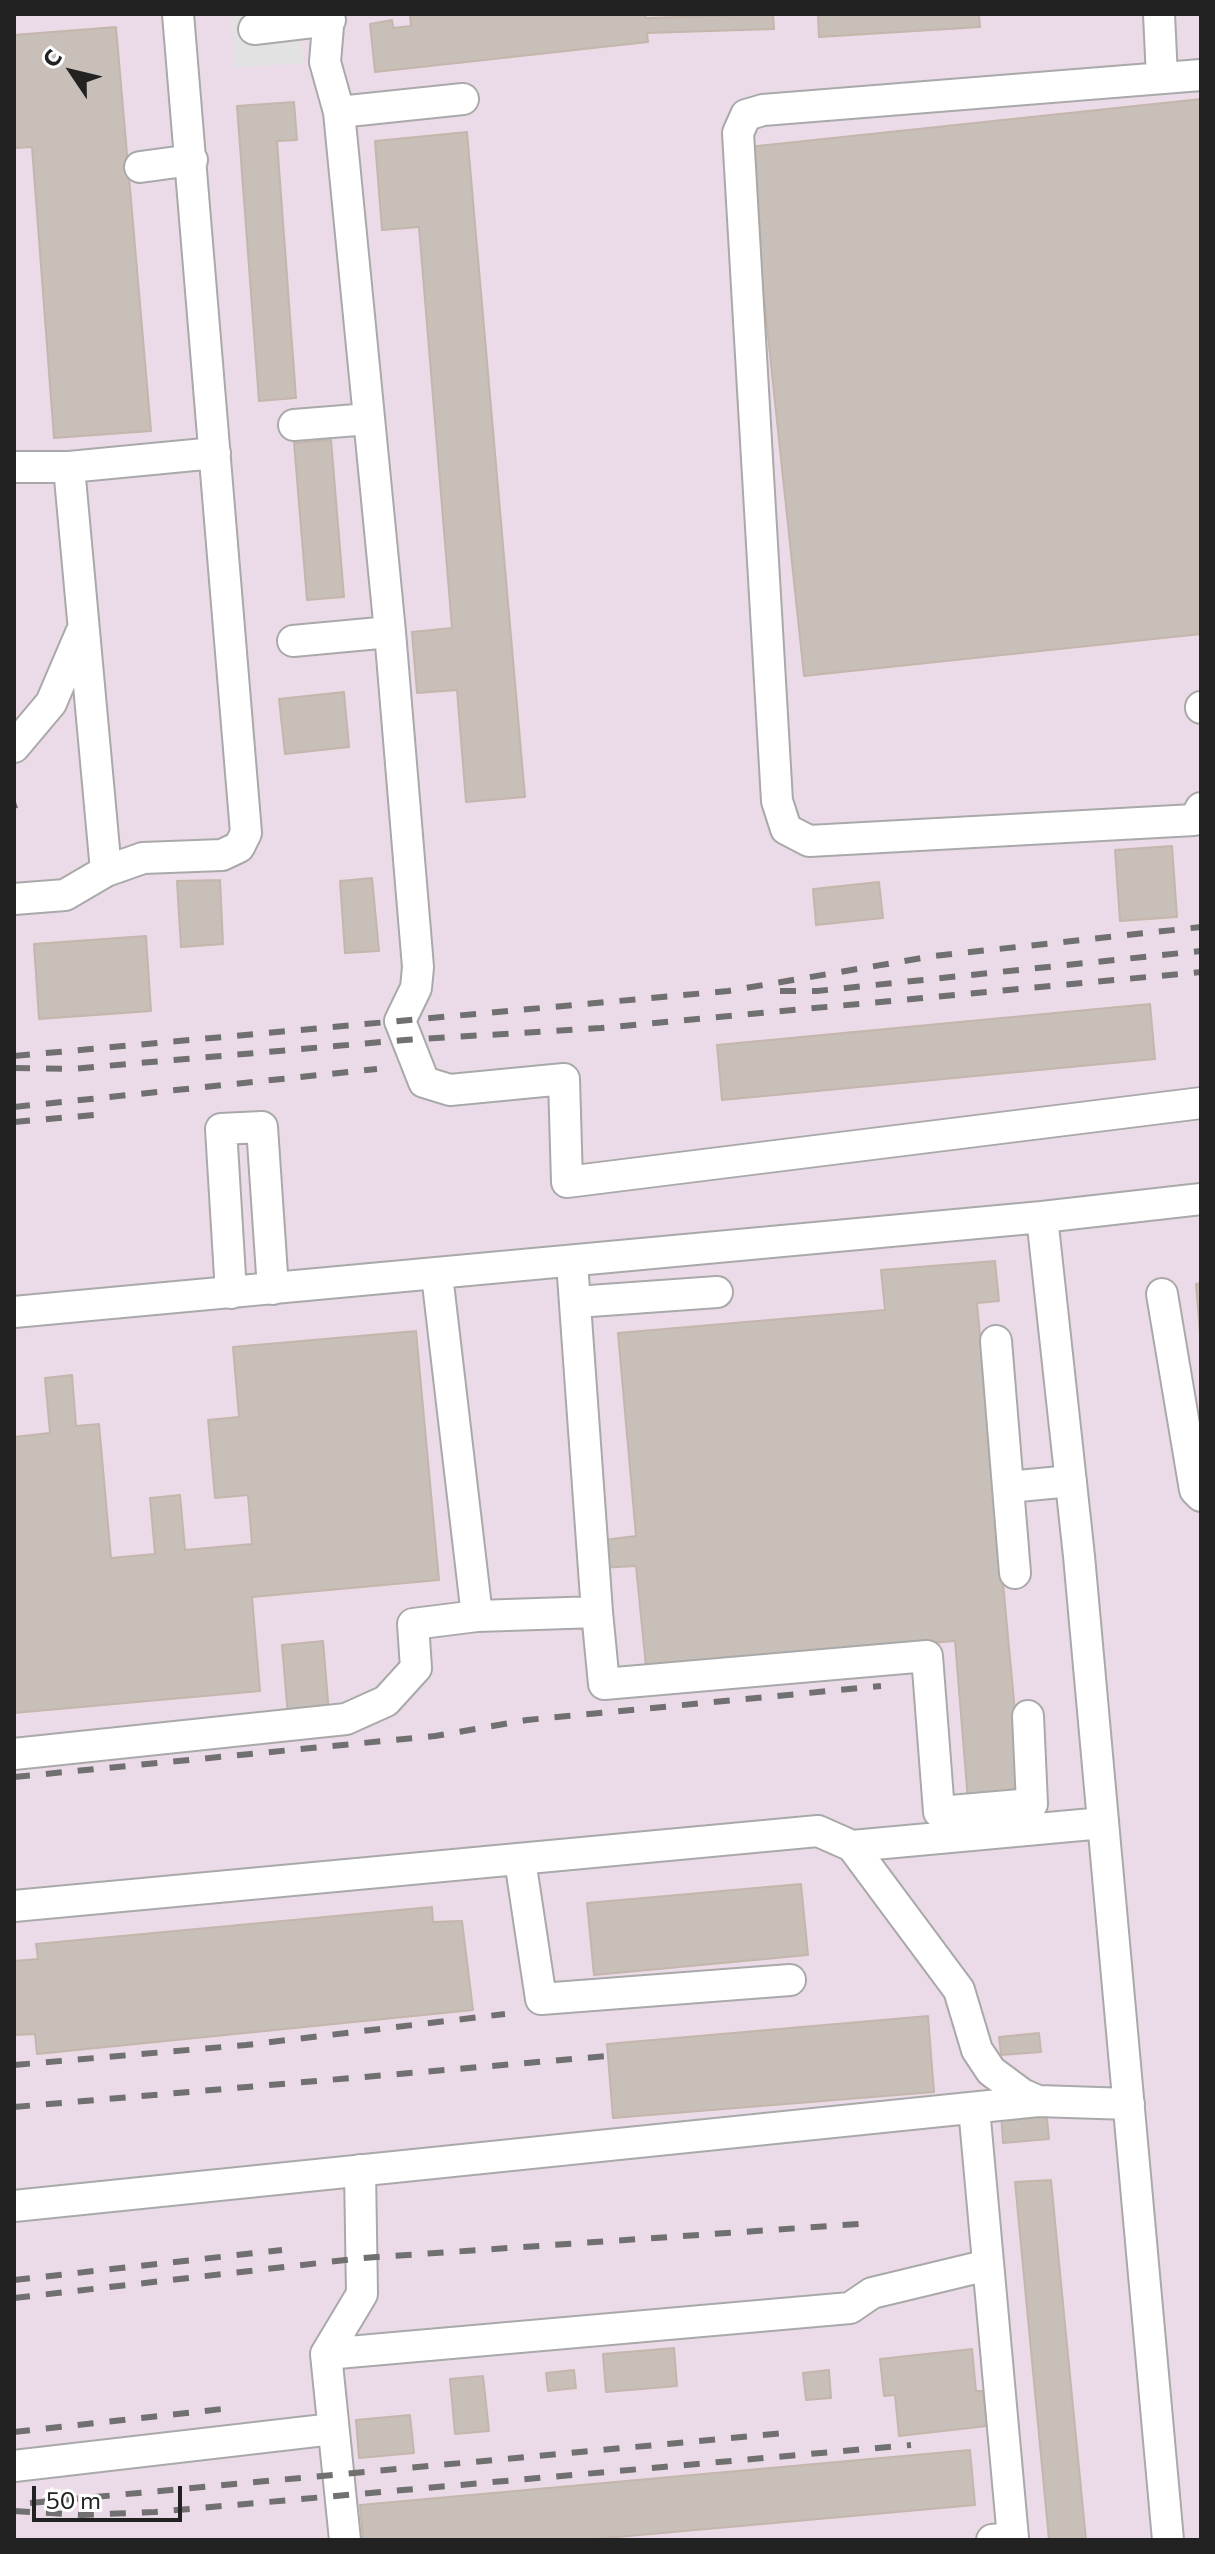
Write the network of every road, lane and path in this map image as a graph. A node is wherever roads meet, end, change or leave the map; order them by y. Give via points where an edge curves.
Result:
1 (178, 14) edge
2 (1159, 14) edge
3 (330, 17) edge
4 (254, 29) dead end
5 (1201, 75) edge
6 (1162, 78) junction
7 (463, 99) dead end
8 (339, 112) junction
9 (192, 160) junction
10 (140, 167) dead end
11 (369, 419) junction
12 (294, 425) dead end
13 (215, 453) junction
14 (14, 467) edge
15 (69, 467) junction
16 (83, 627) junction
17 (390, 632) junction
18 (293, 641) dead end
19 (14, 747) edge
20 (1201, 808) edge
21 (106, 871) junction
22 (14, 899) edge
23 (1201, 1103) edge
24 (1201, 1199) edge
25 (1042, 1217) junction
26 (572, 1262) junction
27 (437, 1275) junction
28 (273, 1289) junction
29 (717, 1292) dead end
30 (231, 1293) junction
31 (1162, 1294) dead end
32 (576, 1302) junction
33 (14, 1312) edge
34 (996, 1341) dead end
35 (1071, 1481) junction
36 (1008, 1487) junction
37 (1201, 1496) edge
38 (1015, 1573) dead end
39 (597, 1612) junction
40 (477, 1616) junction
41 (1028, 1716) dead end
42 (14, 1754) edge
43 (1103, 1823) junction
44 (852, 1846) junction
45 (520, 1860) junction
46 (14, 1906) edge
47 (790, 1980) dead end
48 (1038, 2101) junction
49 (1129, 2104) junction
50 (974, 2108) junction
51 (360, 2170) junction
52 (14, 2206) edge
53 (988, 2265) junction
54 (326, 2354) junction
55 (333, 2429) junction
56 (14, 2466) edge
57 (345, 2540) edge
58 (992, 2540) edge
59 (1168, 2540) edge

1 - 9 lane
2 - 6 lane
3 - 4 lane
3 - 8 lane via 325,62
5 - 6 lane
6 - 20 lane via 763,110 746,115 738,133 777,801 786,829 809,841 1194,820
7 - 8 lane
8 - 11 lane
9 - 10 lane
9 - 13 lane
11 - 12 lane
11 - 17 lane
13 - 15 lane
13 - 21 lane via 246,833 239,847 222,855 143,858
14 - 15 lane
15 - 16 lane
16 - 19 lane via 51,703
16 - 21 lane
17 - 18 lane
17 - 23 lane via 418,967 416,988 400,1021 405,1040 424,1082 436,1088 564,1079 567,1182
21 - 22 lane via 65,895
24 - 25 lane
25 - 26 lane
25 - 35 lane
26 - 27 lane
26 - 32 lane
27 - 28 lane
27 - 40 lane
28 - 30 lane
28 - 30 lane via 262,1127 221,1129
29 - 32 lane
30 - 33 lane
31 - 37 lane via 1195,1490
32 - 39 lane
34 - 36 lane
35 - 36 lane
35 - 43 lane
36 - 38 lane
39 - 40 lane
39 - 41 lane via 604,1684 927,1656 939,1812 1032,1804
40 - 42 lane via 413,1624 416,1668 386,1701 346,1719
43 - 44 lane
43 - 49 lane
44 - 45 lane via 818,1831
44 - 48 lane via 959,1990 977,2050 991,2071
45 - 46 lane
45 - 47 lane via 541,1999
48 - 49 lane
48 - 50 lane
49 - 59 lane
50 - 51 lane
50 - 53 lane
51 - 52 lane
51 - 54 lane via 362,2294
53 - 54 lane via 872,2293 850,2308
53 - 58 lane via 1013,2538
54 - 55 lane
55 - 56 lane
55 - 57 lane

